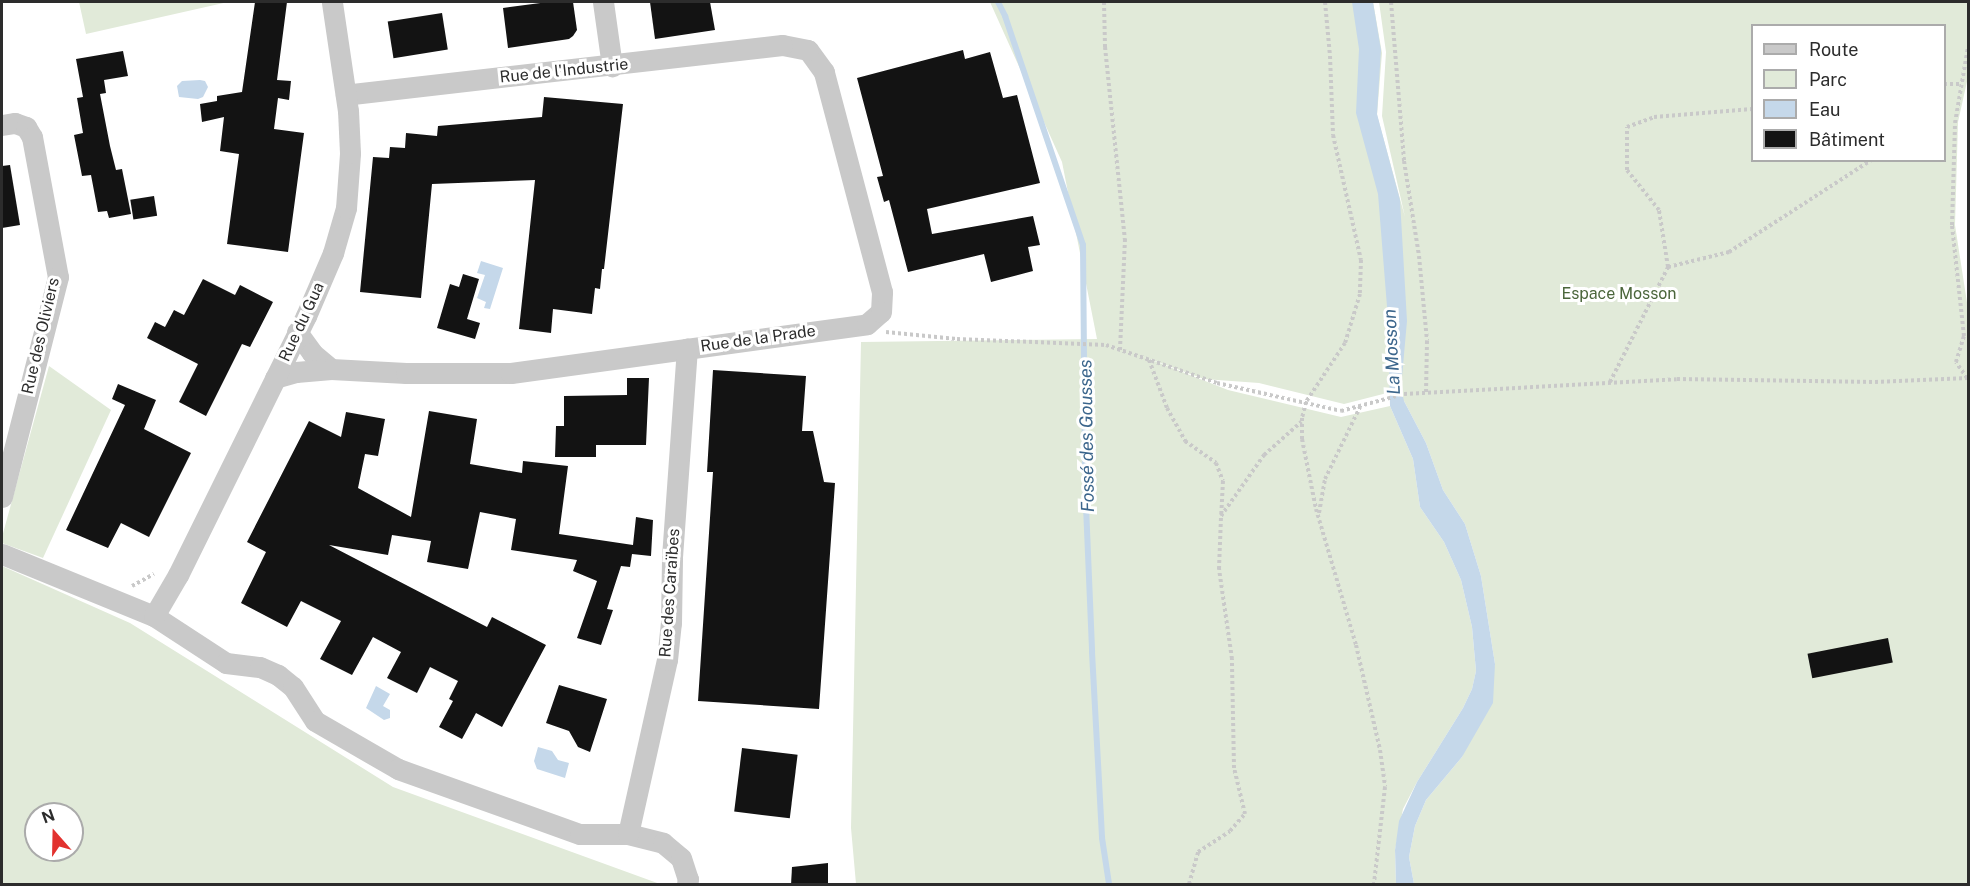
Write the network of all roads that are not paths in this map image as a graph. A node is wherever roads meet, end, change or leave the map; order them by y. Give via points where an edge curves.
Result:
1 (332, 2) edge
2 (603, 2) edge
3 (612, 66) junction
4 (346, 95) junction
5 (2, 120) edge
6 (867, 324) joint
7 (297, 332) junction
8 (687, 349) junction
9 (330, 369) junction
10 (275, 378) junction
11 (2, 496) edge
12 (2, 554) edge
13 (154, 616) junction
14 (628, 834) junction
15 (687, 885) edge

1 - 4 street, Rue du Gua
2 - 3 street
3 - 4 street, Rue de l'Industrie
3 - 6 street, Rue de l'Industrie via 782,45 808,50 824,72 882,292 881,312
4 - 7 street, Rue du Gua via 350,153 346,208 333,253
5 - 11 street, Rue des Oliviers via 26,127 32,136 58,277
6 - 8 street, Rue de la Prade
7 - 9 street
7 - 10 street, Rue du Gua
8 - 9 street, Rue de la Prade via 511,373
8 - 14 street, Rue des Caraïbes via 672,557 672,623
9 - 10 street, Rue de la Prade
10 - 13 street, Rue du Gua
12 - 13 street
13 - 14 street via 226,663 260,667 278,675 293,687 315,720 398,770 580,834
14 - 15 street via 663,843 681,858

